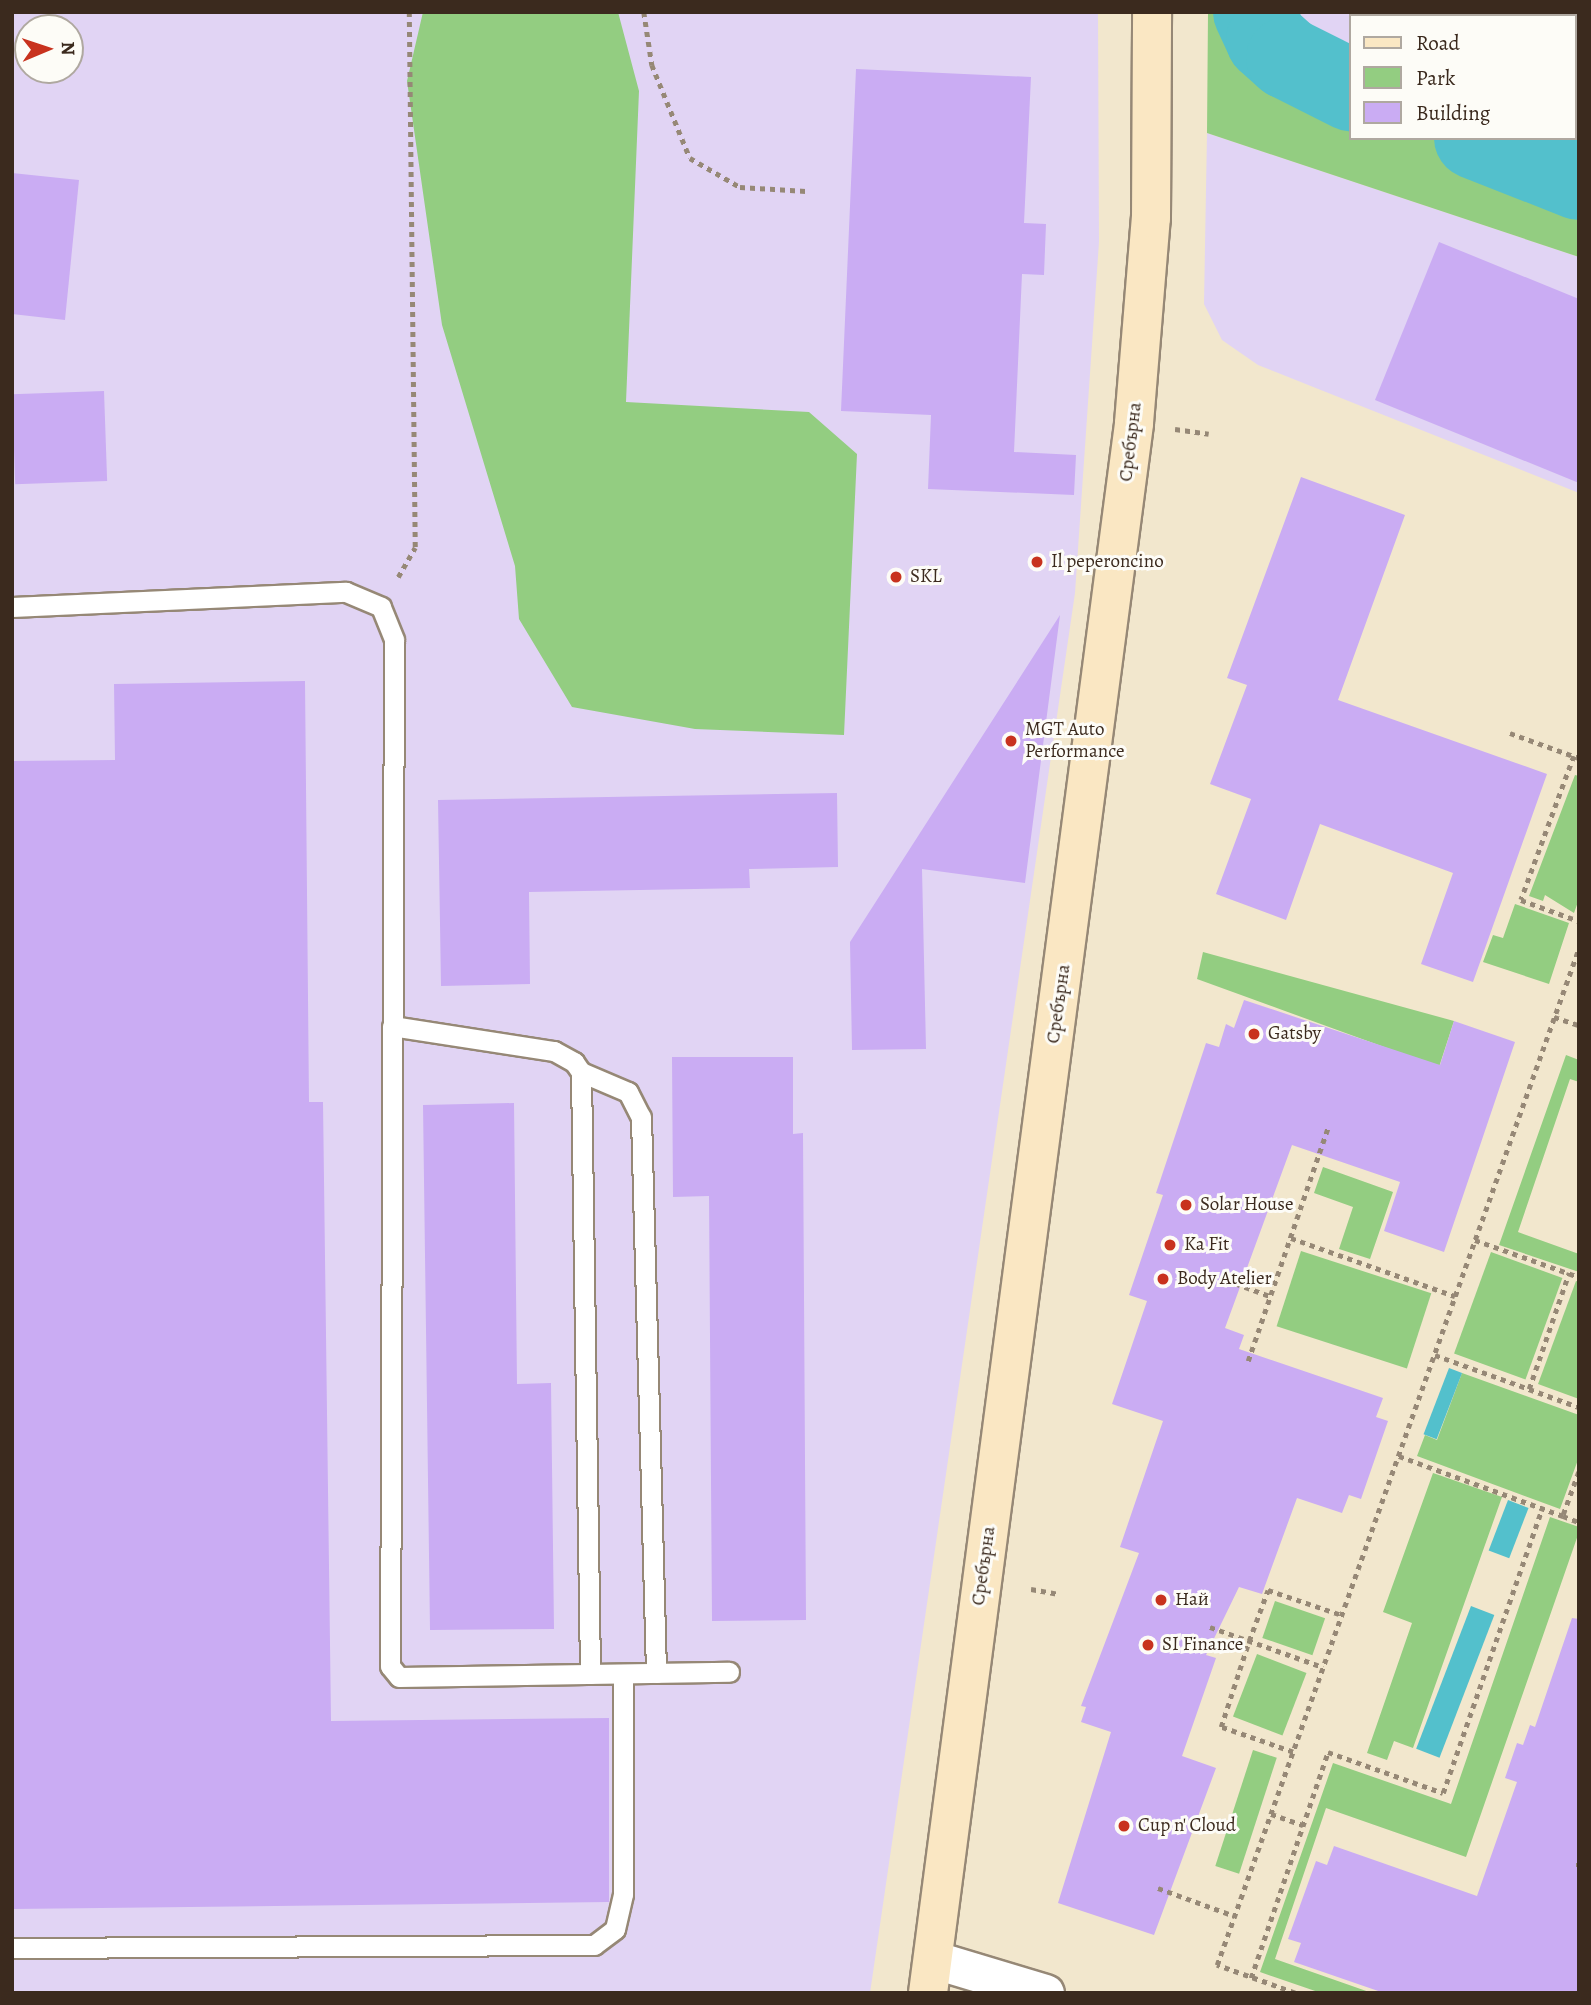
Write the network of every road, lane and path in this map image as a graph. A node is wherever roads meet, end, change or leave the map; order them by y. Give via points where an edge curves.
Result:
1 (409, 12) edge
2 (644, 12) edge
3 (1152, 12) edge
4 (806, 191) dead end
5 (1160, 427) dead end
6 (1209, 434) dead end
7 (12, 607) edge
8 (381, 607) junction
9 (1510, 733) dead end
10 (1577, 757) edge
11 (1579, 920) edge
12 (1578, 949) edge
13 (1554, 1017) junction
14 (1579, 1025) edge
15 (392, 1026) junction
16 (581, 1072) junction
17 (1328, 1128) dead end
18 (1291, 1238) junction
19 (1475, 1241) junction
20 (1569, 1273) junction
21 (1579, 1277) edge
22 (1226, 1280) dead end
23 (1270, 1296) junction
24 (1455, 1296) junction
25 (1434, 1355) junction
26 (1248, 1361) dead end
27 (1529, 1389) junction
28 (1579, 1407) edge
29 (1399, 1456) junction
30 (1579, 1472) edge
31 (1542, 1508) junction
32 (1563, 1516) junction
33 (1579, 1522) edge
34 (1031, 1589) dead end
35 (1058, 1594) dead end
36 (1342, 1615) junction
37 (1210, 1627) dead end
38 (1250, 1641) junction
39 (1323, 1667) junction
40 (729, 1672) dead end
41 (656, 1673) junction
42 (590, 1674) junction
43 (623, 1674) junction
44 (1293, 1752) junction
45 (1271, 1814) junction
46 (1303, 1825) junction
47 (1158, 1888) dead end
48 (1234, 1916) junction
49 (12, 1948) edge
50 (930, 1976) edge
51 (1251, 1978) junction
52 (1045, 1993) edge
53 (1295, 1993) edge

1 - 8 path via 415,547
2 - 4 path via 652,65 690,158 740,187
3 - 50 street, Сребърна via 1152,218 1134,423
5 - 6 path
7 - 8 lane via 346,592
8 - 15 lane via 394,640
9 - 10 path
10 - 11 path via 1521,900 1562,918
12 - 13 path
13 - 14 path
13 - 19 path
15 - 16 lane via 554,1051 574,1062
15 - 42 lane via 390,1666 399,1677
16 - 41 lane via 628,1092 642,1117
16 - 42 lane
17 - 18 path
18 - 23 path
18 - 24 path
19 - 20 path
19 - 24 path
20 - 21 path
20 - 27 path
22 - 23 path
23 - 26 path
24 - 25 path
25 - 27 path
25 - 29 path
27 - 28 path
29 - 31 path
29 - 36 path
30 - 32 path
31 - 32 path
31 - 46 path via 1443,1793 1328,1752
32 - 33 path
34 - 35 path
36 - 38 path via 1268,1590
36 - 39 path
37 - 38 path
38 - 39 path
38 - 44 path via 1221,1727
39 - 44 path
40 - 41 lane
41 - 43 lane
42 - 43 lane
43 - 49 lane via 623,1894 615,1929 594,1945
44 - 45 path
45 - 46 path
45 - 48 path
46 - 51 path
47 - 48 path
48 - 51 path via 1217,1965
50 - 52 street
51 - 53 path

